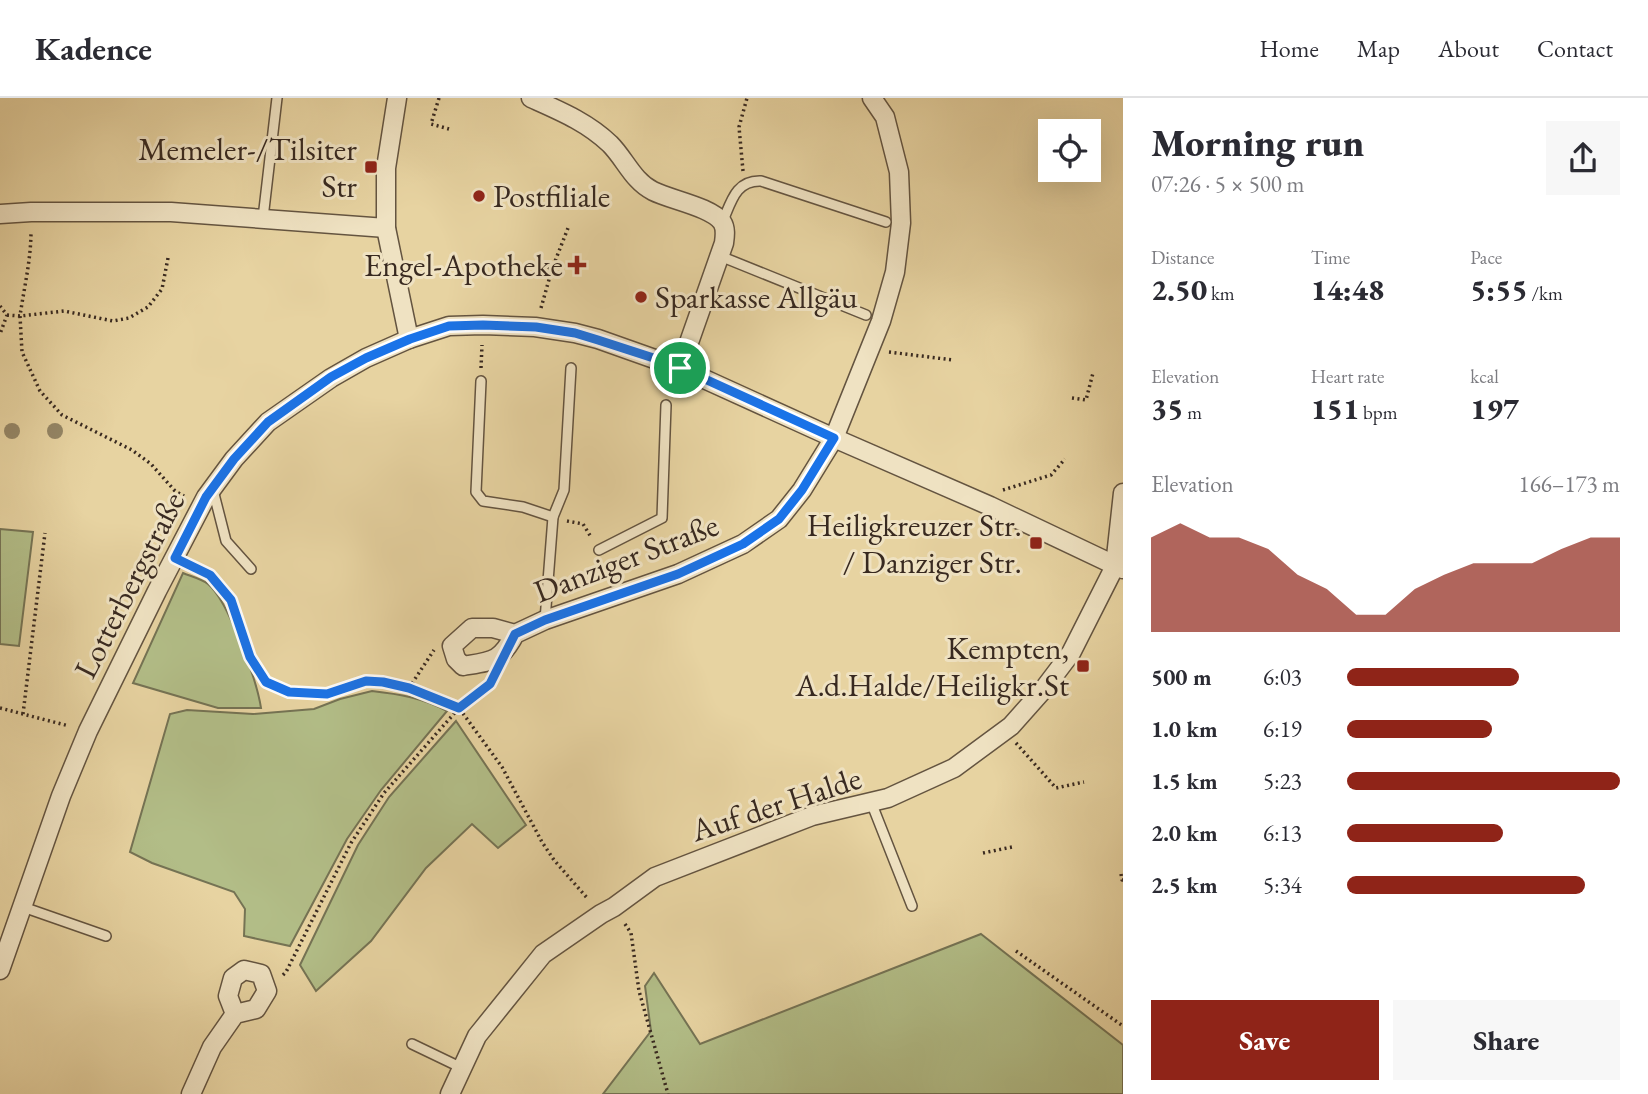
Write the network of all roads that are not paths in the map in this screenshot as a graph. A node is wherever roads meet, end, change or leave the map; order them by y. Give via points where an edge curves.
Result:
1 (277, 98) edge
2 (397, 98) edge
3 (531, 98) edge
4 (873, 98) edge
5 (0, 214) edge
6 (263, 218) junction
7 (886, 222) dead end
8 (722, 223) junction
9 (386, 228) junction
10 (720, 256) junction
11 (866, 315) dead end
12 (410, 339) junction
13 (572, 368) dead end
14 (680, 368) junction
15 (481, 381) road end
16 (666, 405) dead end
17 (834, 438) junction
18 (212, 488) junction
19 (1123, 493) edge
20 (553, 517) junction
21 (599, 550) road end
22 (1119, 567) edge
23 (251, 569) dead end
24 (545, 620) junction
25 (515, 634) junction
26 (871, 802) junction
27 (912, 905) dead end
28 (23, 907) junction
29 (106, 936) dead end
30 (0, 970) edge
31 (235, 1014) junction
32 (412, 1044) dead end
33 (462, 1068) junction
34 (191, 1094) edge
35 (450, 1094) edge

1 - 6 lane
2 - 9 street via 386,168
3 - 8 street via 586,124 651,190 709,212
4 - 17 street, Danziger Straße via 885,117 899,172 901,223 895,272 881,320
5 - 6 street via 171,212
6 - 9 street
7 - 8 lane via 752,181 736,190
8 - 10 street via 725,233
9 - 12 street
10 - 11 lane
10 - 14 street
12 - 14 street, Lotterbergstraße via 449,326 536,327 575,333
12 - 18 street, Lotterbergstraße via 331,377 268,422
13 - 20 lane via 564,490
14 - 17 street, Lotterbergstraße
15 - 20 lane via 476,492 483,501
16 - 21 lane via 662,518
17 - 22 street, Lotterbergstraße
17 - 24 street, Danziger Straße via 779,519 743,544 678,574
18 - 23 lane via 226,541
18 - 28 street, Lotterbergstraße via 88,730
19 - 22 street
20 - 24 lane
22 - 26 street, Auf der Halde via 1071,653 1011,726 954,768
24 - 25 street, Danziger Straße
25 - 25 street, Danziger Straße via 472,628 452,646 463,666 489,662 505,652
26 - 27 lane
26 - 33 street, Auf der Halde via 812,816 655,877 544,954 477,1036
28 - 29 lane
28 - 30 street, Lotterbergstraße
31 - 31 street via 256,1009 267,992 261,974 244,970 233,978 228,996
31 - 34 street via 212,1047
32 - 33 lane
33 - 35 street, Auf der Halde

